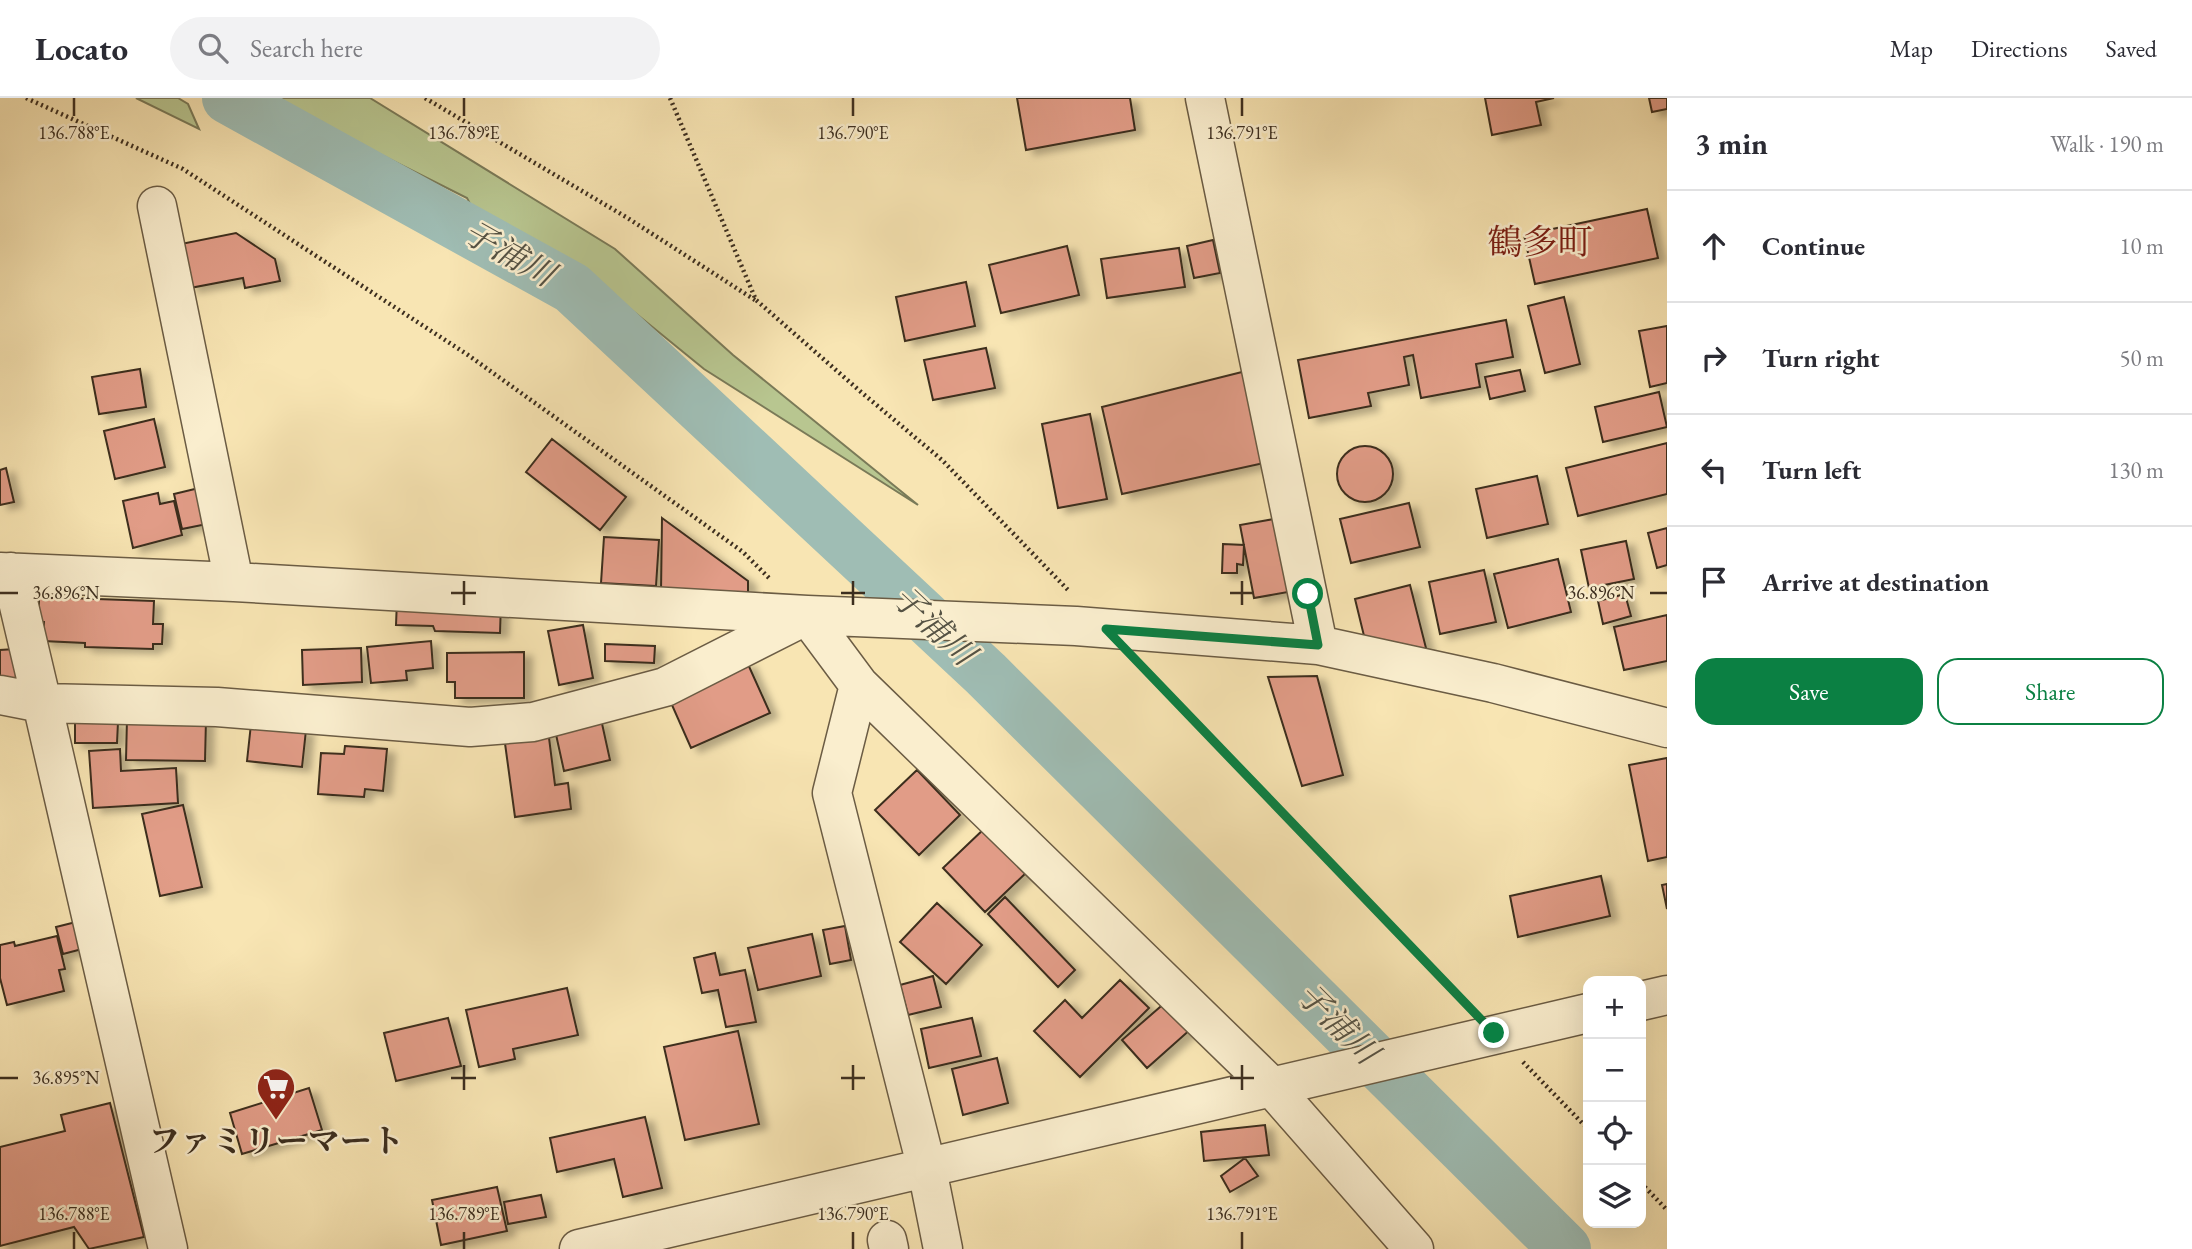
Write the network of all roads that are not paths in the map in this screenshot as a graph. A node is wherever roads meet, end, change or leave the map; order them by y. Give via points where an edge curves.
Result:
1 (1205, 98) edge
2 (157, 206) dead end
3 (5, 572) edge
4 (234, 582) junction
5 (807, 615) junction
6 (1318, 645) junction
7 (859, 685) junction
8 (0, 695) edge
9 (43, 703) junction
10 (1667, 728) edge
11 (1667, 995) edge
12 (1646, 1000) edge
13 (1583, 1014) edge
14 (1285, 1083) junction
15 (927, 1169) junction
16 (168, 1249) edge
17 (579, 1249) edge
18 (943, 1249) edge
19 (1414, 1249) edge

1 - 6 street
2 - 4 street
3 - 4 street
3 - 9 street
4 - 5 street
5 - 6 street via 1091,627
5 - 7 street
5 - 9 street via 665,687 533,722 470,727 217,708
6 - 10 street via 1493,683
7 - 14 street
7 - 15 street via 832,793
8 - 9 street
9 - 16 street
11 - 12 street
13 - 14 street
14 - 15 street
14 - 19 street
15 - 17 street
15 - 18 street

